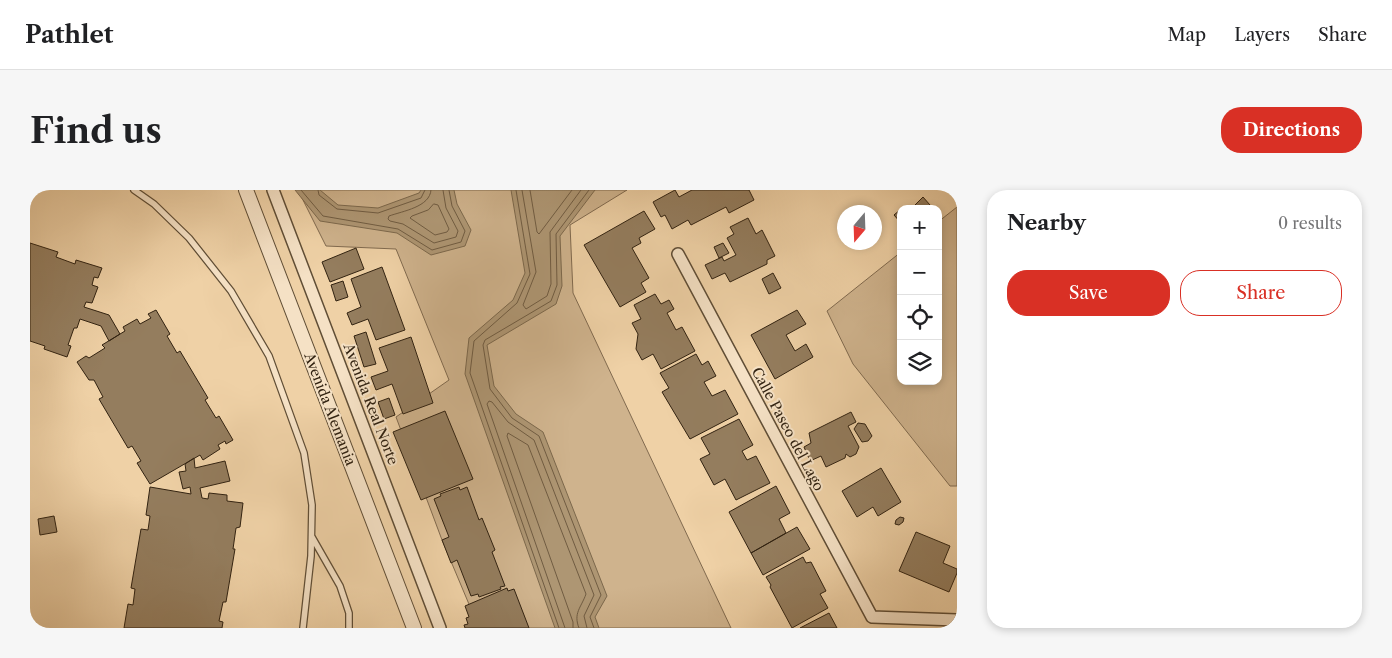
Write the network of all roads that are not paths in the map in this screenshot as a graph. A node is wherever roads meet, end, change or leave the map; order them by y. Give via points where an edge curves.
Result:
1 (134, 190) edge
2 (246, 190) edge
3 (273, 190) edge
4 (678, 254) dead end
5 (311, 535) junction
6 (872, 617) junction
7 (957, 620) edge
8 (303, 628) edge
9 (349, 628) edge
10 (414, 628) edge
11 (440, 628) edge
12 (868, 628) edge

1 - 5 lane via 154,204 189,238 231,291 269,356 304,453 312,505
2 - 10 street, Avenida Alemania
3 - 11 street, Avenida Real Norte
4 - 6 street, Calle Paseo del Lago
5 - 8 lane
5 - 9 lane via 340,586 349,613
6 - 7 street
6 - 12 street

